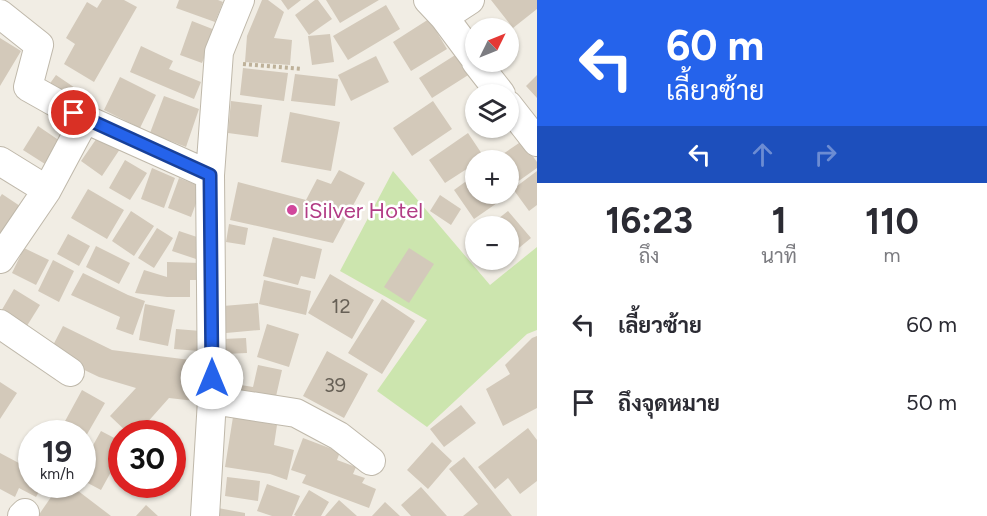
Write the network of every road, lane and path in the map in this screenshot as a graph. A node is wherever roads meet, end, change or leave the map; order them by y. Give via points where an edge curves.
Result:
1 (240, 0) edge
2 (470, 0) edge
3 (436, 9) edge
4 (0, 14) edge
5 (465, 47) edge
6 (218, 62) junction
7 (302, 69) dead end
8 (484, 72) edge
9 (493, 84) edge
10 (85, 119) junction
11 (519, 119) edge
12 (537, 142) edge
13 (0, 161) edge
14 (210, 175) junction
15 (47, 190) junction
16 (0, 259) edge
17 (0, 324) edge
18 (70, 372) dead end
19 (212, 400) junction
20 (371, 461) dead end
21 (205, 516) edge

1 - 6 street
2 - 3 street
3 - 5 street
4 - 10 street via 39,45 28,87
6 - 7 path
6 - 14 street
8 - 9 street
10 - 14 street
10 - 15 street
11 - 12 street
13 - 15 street
14 - 19 street
15 - 16 street
17 - 18 street
19 - 20 street via 296,413 339,436
19 - 21 street

